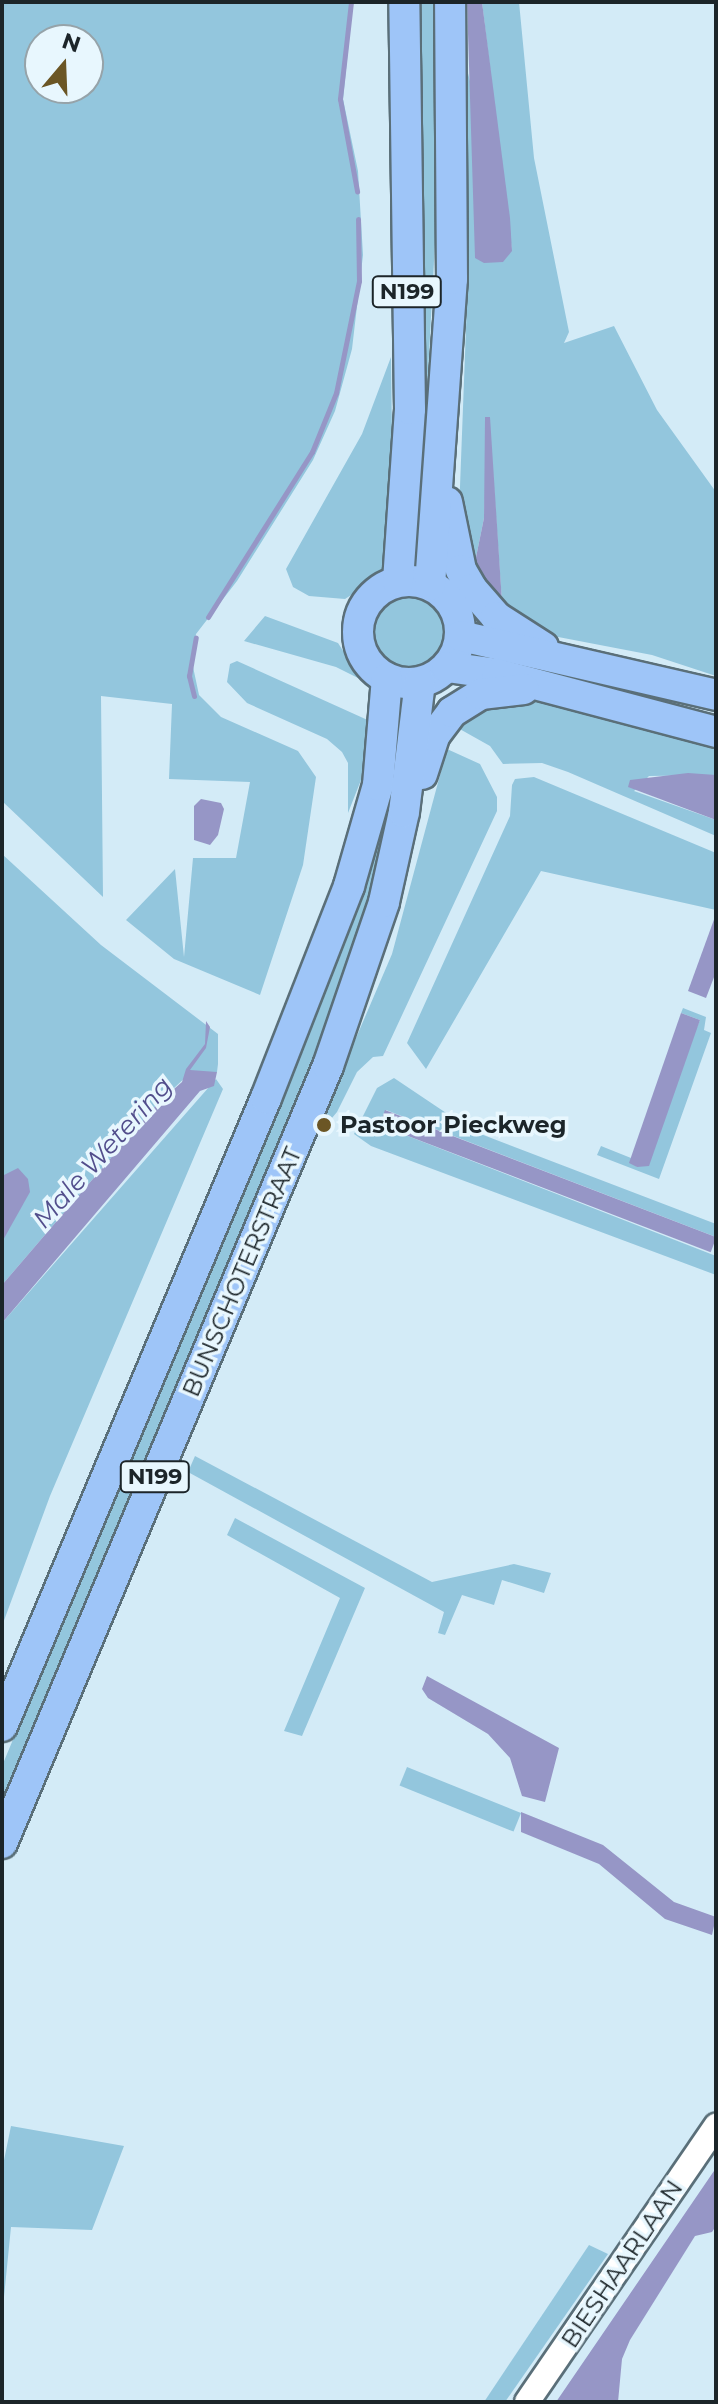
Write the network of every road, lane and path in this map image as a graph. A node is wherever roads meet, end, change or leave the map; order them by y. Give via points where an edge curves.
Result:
1 (404, 2) edge
2 (450, 2) edge
3 (438, 452) junction
4 (398, 581) junction
5 (430, 585) junction
6 (461, 636) junction
7 (559, 655) junction
8 (447, 667) junction
9 (387, 678) junction
10 (420, 682) junction
11 (537, 688) junction
12 (716, 695) edge
13 (716, 732) edge
14 (404, 812) junction
15 (2, 1726) edge
16 (2, 1843) edge
17 (716, 2126) edge
18 (527, 2402) edge

1 - 4 main road, N199 via 410,409
2 - 3 main road, N199 via 452,279
3 - 5 main road, N199
3 - 7 main road via 456,552 472,589 496,617
4 - 5 main road
4 - 9 main road via 374,593 358,624 366,660
5 - 6 main road via 453,604
6 - 7 main road
6 - 8 main road
7 - 12 main road
8 - 10 main road
8 - 11 main road via 497,674
9 - 10 main road
9 - 15 main road, BUNSCHOTERSTRAAT / N199 via 383,758 365,837 266,1098
10 - 14 main road, BUNSCHOTERSTRAAT / N199
11 - 13 main road
11 - 14 main road via 494,690 452,712 434,736
14 - 16 main road, BUNSCHOTERSTRAAT / N199 via 384,902 328,1066
17 - 18 street, BIESHAARLAAN

